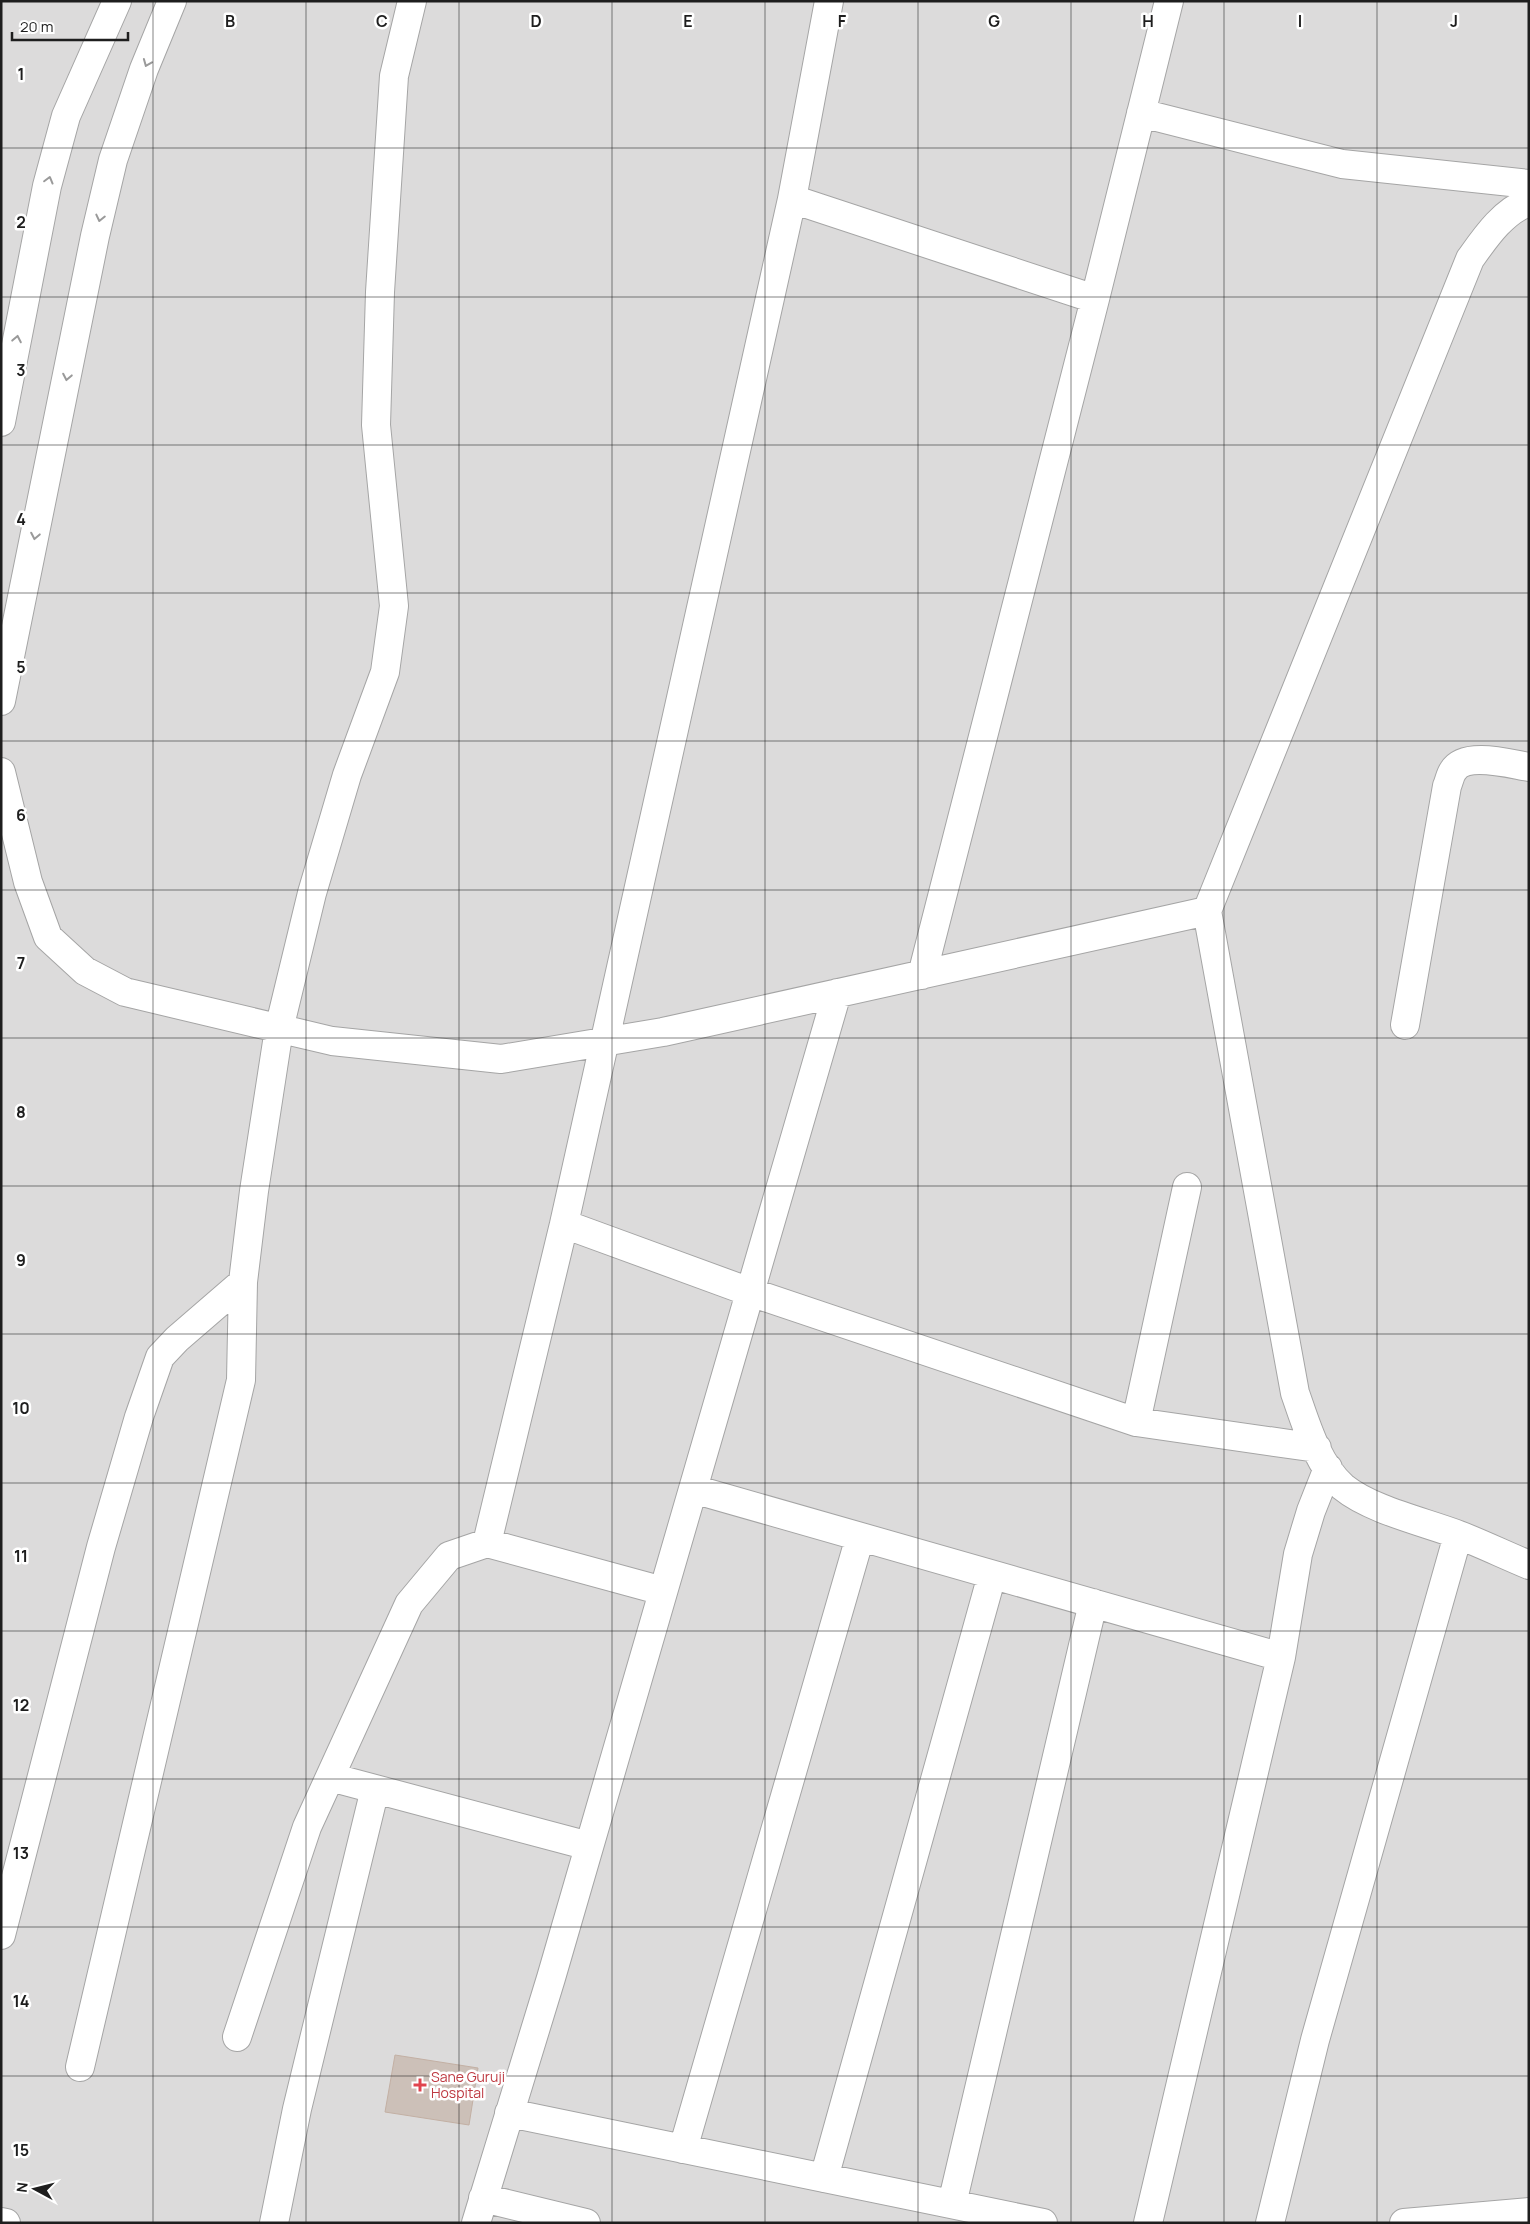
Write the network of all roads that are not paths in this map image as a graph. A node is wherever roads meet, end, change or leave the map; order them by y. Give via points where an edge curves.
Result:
1 (117, 1) edge
2 (172, 1) edge
3 (412, 1) edge
4 (829, 1) edge
5 (1169, 1) edge
6 (1141, 113) junction
7 (1529, 184) edge
8 (792, 199) junction
9 (1529, 202) edge
10 (1095, 299) junction
11 (1, 422) edge
12 (1, 701) edge
13 (1529, 767) edge
14 (1, 772) edge
15 (1207, 911) junction
16 (922, 975) junction
17 (837, 993) junction
18 (1405, 1025) dead end
19 (279, 1029) junction
20 (604, 1042) junction
21 (1187, 1187) dead end
22 (564, 1224) junction
23 (243, 1282) junction
24 (750, 1292) junction
25 (1136, 1422) junction
26 (1323, 1458) junction
27 (693, 1490) junction
28 (1458, 1535) junction
29 (860, 1537) junction
30 (487, 1543) junction
31 (1529, 1564) edge
32 (992, 1575) junction
33 (663, 1591) junction
34 (1094, 1603) junction
35 (1281, 1656) junction
36 (330, 1777) junction
37 (375, 1789) junction
38 (589, 1846) junction
39 (1, 1935) edge
40 (237, 2037) dead end
41 (80, 2067) dead end
42 (509, 2113) junction
43 (683, 2149) junction
44 (824, 2178) junction
45 (952, 2204) junction
46 (480, 2210) edge
47 (1529, 2212) edge
48 (1, 2222) edge
49 (6, 2223) edge
50 (274, 2223) edge
51 (586, 2223) edge
52 (1043, 2223) edge
53 (1148, 2223) edge
54 (1270, 2223) edge
55 (1404, 2223) edge

11 -> 1 street via 47,186 66,116
2 -> 12 street via 144,69 113,160
3 - 19 street via 394,76 380,292 376,425 394,606 387,663 347,775 312,893
4 - 8 street
5 - 6 street
6 - 7 street via 1342,164
6 - 10 street
8 - 10 street
8 - 20 street
9 - 15 street via 1490,231 1470,259
10 - 16 street
13 - 18 street via 1486,760 1466,761 1453,770 1447,786
14 - 19 street via 28,882 48,937 85,971 126,992
15 - 16 street
15 - 26 street via 1295,1393
16 - 17 street
17 - 20 street
17 - 24 street
19 - 20 street via 332,1041 501,1059
19 - 23 street
20 - 22 street
21 - 25 street
22 - 24 street
22 - 30 street
23 - 39 street via 177,1338 160,1357 101,1548
23 - 41 street via 243,1353 236,1406
24 - 25 street
24 - 27 street
25 - 26 street
26 - 28 street via 1343,1487 1378,1507
26 - 35 street via 1298,1554
27 - 29 street
27 - 33 street
28 - 31 street
28 - 54 street via 1315,2040
29 - 32 street
29 - 43 street
30 - 33 street
30 - 36 street via 449,1556 409,1604
32 - 34 street
32 - 44 street
33 - 38 street
34 - 35 street
34 - 45 street
35 - 53 street
36 - 37 street
36 - 40 street via 307,1827
37 - 38 street
37 - 50 street via 297,2109
38 - 42 street
42 - 43 street
42 - 46 street
43 - 44 street
44 - 45 street
45 - 52 street
46 - 51 street
47 - 55 street
48 - 49 street

